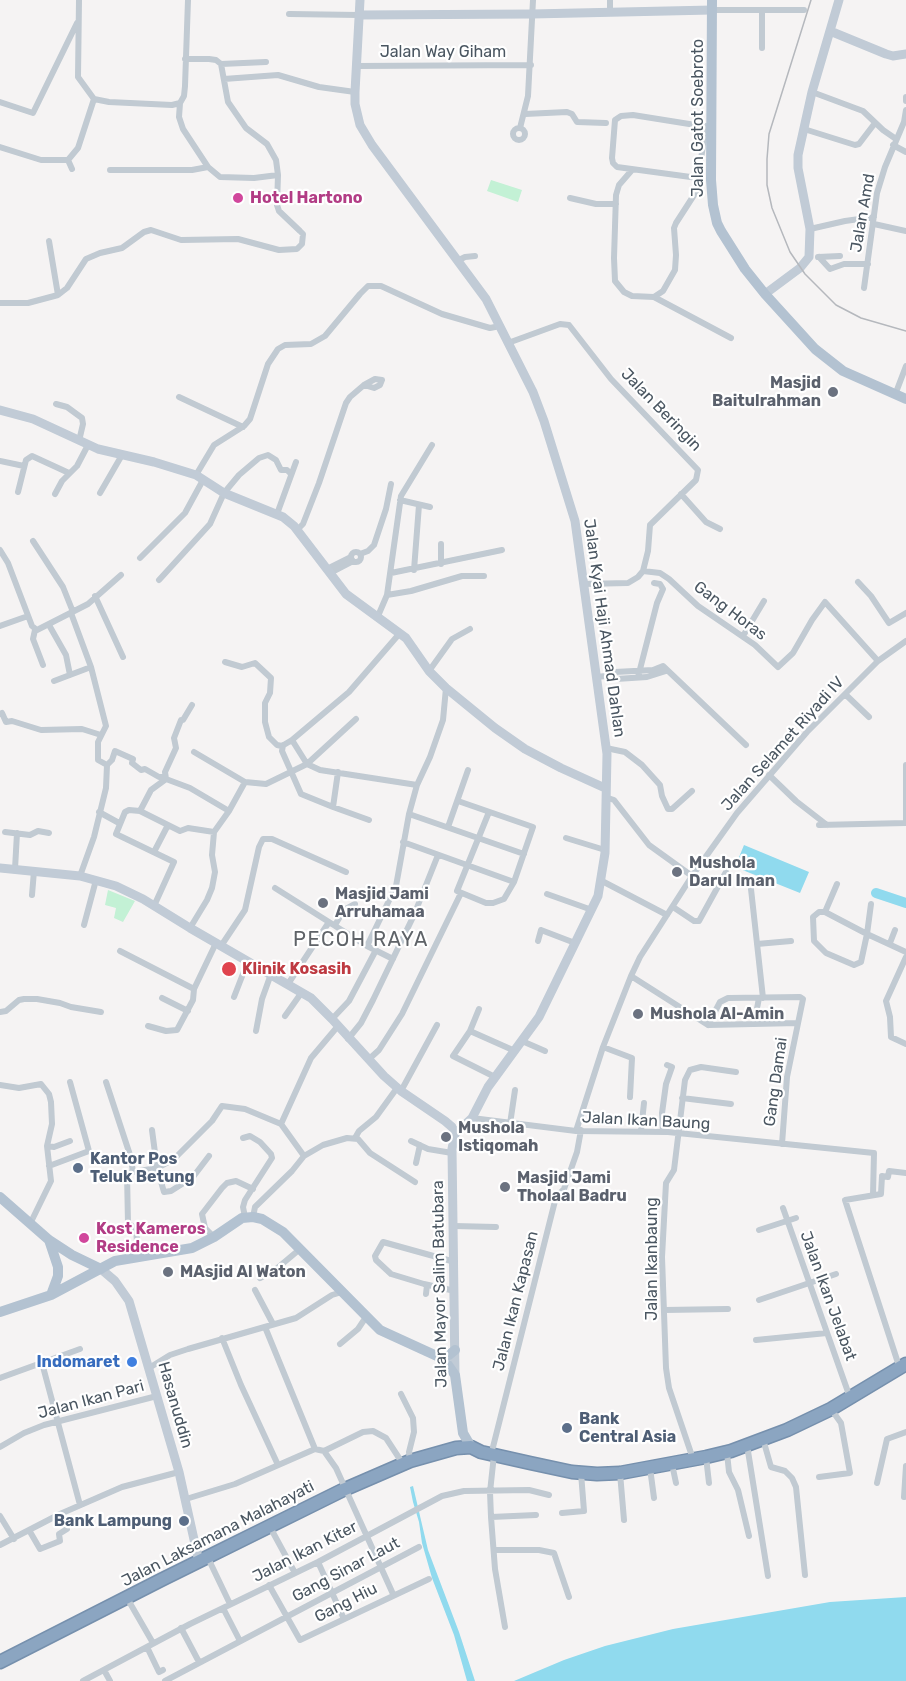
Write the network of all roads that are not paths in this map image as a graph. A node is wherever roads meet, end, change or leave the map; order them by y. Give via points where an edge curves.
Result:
1 (79, 0) edge
2 (188, 0) edge
3 (360, 0) edge
4 (533, 0) edge
5 (610, 0) edge
6 (839, 0) edge
7 (712, 5) edge
8 (762, 10) junction
9 (804, 10) dead end
10 (610, 12) junction
11 (289, 14) dead end
12 (532, 14) junction
13 (359, 15) junction
14 (79, 20) junction
15 (830, 31) junction
16 (762, 48) dead end
17 (906, 55) edge
18 (185, 59) junction
19 (267, 62) dead end
20 (221, 64) junction
21 (356, 66) junction
22 (531, 66) junction
23 (224, 79) junction
24 (355, 92) junction
25 (812, 92) junction
26 (94, 99) junction
27 (0, 102) edge
28 (180, 103) junction
29 (906, 110) edge
30 (525, 114) junction
31 (905, 122) edge
32 (606, 123) dead end
33 (875, 123) junction
34 (708, 127) junction
35 (520, 128) dead end
36 (804, 129) junction
37 (895, 142) junction
38 (0, 147) edge
39 (906, 152) edge
40 (68, 160) junction
41 (208, 167) junction
42 (72, 169) dead end
43 (110, 170) dead end
44 (632, 170) junction
45 (278, 175) junction
46 (698, 178) junction
47 (570, 198) dead end
48 (616, 204) junction
49 (874, 220) junction
50 (810, 229) junction
51 (906, 231) edge
52 (49, 241) dead end
53 (475, 256) dead end
54 (840, 256) dead end
55 (814, 257) junction
56 (457, 261) junction
57 (868, 264) junction
58 (864, 288) dead end
59 (58, 294) junction
60 (765, 294) junction
61 (654, 297) junction
62 (0, 303) edge
63 (500, 326) junction
64 (731, 338) dead end
65 (508, 343) junction
66 (906, 366) edge
67 (364, 385) dead end
68 (895, 395) junction
69 (179, 397) dead end
70 (906, 399) edge
71 (56, 404) dead end
72 (0, 410) edge
73 (243, 427) junction
74 (84, 443) junction
75 (432, 445) dead end
76 (122, 455) junction
77 (0, 461) edge
78 (296, 462) dead end
79 (24, 466) junction
80 (69, 473) junction
81 (291, 474) junction
82 (200, 477) junction
83 (391, 484) dead end
84 (18, 492) dead end
85 (100, 493) dead end
86 (224, 493) junction
87 (55, 494) dead end
88 (681, 494) junction
89 (400, 500) junction
90 (419, 505) junction
91 (430, 507) dead end
92 (277, 514) junction
93 (720, 529) dead end
94 (297, 530) junction
95 (33, 541) dead end
96 (441, 544) dead end
97 (0, 550) edge
98 (502, 550) dead end
99 (140, 558) dead end
100 (441, 564) junction
101 (414, 570) junction
102 (328, 571) junction
103 (643, 571) junction
104 (391, 573) junction
105 (121, 575) dead end
106 (484, 576) dead end
107 (159, 580) dead end
108 (858, 582) dead end
109 (583, 584) junction
110 (654, 584) dead end
111 (387, 595) junction
112 (95, 596) junction
113 (764, 601) dead end
114 (72, 613) junction
115 (906, 613) edge
116 (28, 616) junction
117 (378, 616) junction
118 (49, 625) junction
119 (0, 626) edge
120 (470, 629) dead end
121 (35, 630) junction
122 (400, 633) junction
123 (743, 636) junction
124 (906, 641) edge
125 (123, 657) dead end
126 (878, 661) junction
127 (225, 663) dead end
128 (43, 665) dead end
129 (91, 667) junction
130 (429, 671) junction
131 (639, 674) junction
132 (70, 675) junction
133 (596, 677) junction
134 (54, 681) dead end
135 (446, 688) junction
136 (844, 694) junction
137 (192, 705) dead end
138 (0, 714) edge
139 (869, 717) dead end
140 (356, 719) dead end
141 (101, 735) junction
142 (292, 740) junction
143 (283, 745) junction
144 (746, 745) dead end
145 (606, 748) junction
146 (194, 752) dead end
147 (308, 764) junction
148 (107, 765) junction
149 (906, 765) edge
150 (468, 770) dead end
151 (291, 772) junction
152 (338, 772) junction
153 (768, 775) junction
154 (165, 778) junction
155 (245, 782) junction
156 (417, 785) junction
157 (692, 791) dead end
158 (605, 792) junction
159 (458, 801) junction
160 (333, 807) junction
161 (140, 811) junction
162 (229, 811) junction
163 (99, 812) junction
164 (489, 812) junction
165 (409, 814) junction
166 (369, 820) dead end
167 (906, 823) edge
168 (119, 824) junction
169 (168, 825) junction
170 (819, 825) dead end
171 (827, 825) junction
172 (448, 827) junction
173 (4, 832) dead end
174 (214, 832) junction
175 (17, 833) junction
176 (49, 833) dead end
177 (479, 838) junction
178 (567, 838) dead end
179 (403, 842) junction
180 (605, 850) junction
181 (154, 852) junction
182 (524, 854) junction
183 (438, 855) junction
184 (468, 865) junction
185 (0, 868) edge
186 (15, 869) junction
187 (34, 871) junction
188 (346, 872) dead end
189 (726, 872) dead end
190 (80, 876) junction
191 (692, 876) junction
192 (96, 880) junction
193 (602, 881) junction
194 (514, 882) junction
195 (837, 884) dead end
196 (275, 888) dead end
197 (752, 889) dead end
198 (461, 893) junction
199 (548, 894) dead end
200 (32, 895) dead end
201 (355, 904) dead end
202 (871, 904) dead end
203 (154, 906) junction
204 (673, 907) junction
205 (592, 910) junction
206 (825, 912) junction
207 (667, 915) junction
208 (332, 924) junction
209 (84, 926) dead end
210 (190, 928) junction
211 (895, 930) dead end
212 (867, 934) junction
213 (538, 941) dead end
214 (791, 941) dead end
215 (575, 943) junction
216 (218, 944) junction
217 (757, 944) junction
218 (890, 944) junction
219 (367, 946) junction
220 (376, 950) junction
221 (120, 951) dead end
222 (906, 952) edge
223 (906, 957) edge
224 (393, 958) junction
225 (248, 961) junction
226 (271, 974) junction
227 (631, 976) junction
228 (288, 984) junction
229 (194, 989) junction
230 (302, 992) junction
231 (234, 997) dead end
232 (162, 998) dead end
233 (761, 998) junction
234 (479, 1009) dead end
235 (188, 1011) junction
236 (0, 1012) edge
237 (101, 1012) dead end
238 (285, 1016) dead end
239 (335, 1023) junction
240 (798, 1023) junction
241 (754, 1024) junction
242 (437, 1025) dead end
243 (708, 1025) junction
244 (148, 1026) dead end
245 (256, 1031) dead end
246 (470, 1031) junction
247 (348, 1039) junction
248 (522, 1041) junction
249 (906, 1044) edge
250 (603, 1047) junction
251 (515, 1051) junction
252 (545, 1051) dead end
253 (368, 1060) junction
254 (667, 1065) dead end
255 (736, 1072) dead end
256 (495, 1077) junction
257 (70, 1082) dead end
258 (106, 1082) dead end
259 (0, 1085) edge
260 (399, 1090) junction
261 (515, 1090) dead end
262 (630, 1097) dead end
263 (682, 1098) junction
264 (644, 1103) dead end
265 (731, 1104) dead end
266 (472, 1118) junction
267 (281, 1124) junction
268 (510, 1124) junction
269 (152, 1130) dead end
270 (578, 1131) junction
271 (641, 1131) junction
272 (663, 1132) junction
273 (454, 1134) junction
274 (680, 1134) junction
275 (243, 1138) dead end
276 (352, 1138) junction
277 (70, 1141) dead end
278 (411, 1142) dead end
279 (782, 1144) junction
280 (420, 1145) junction
281 (47, 1146) junction
282 (452, 1153) junction
283 (209, 1156) dead end
284 (304, 1156) junction
285 (416, 1163) dead end
286 (49, 1166) junction
287 (157, 1168) junction
288 (130, 1173) junction
289 (906, 1173) edge
290 (415, 1182) dead end
291 (253, 1189) junction
292 (873, 1196) junction
293 (0, 1197) edge
294 (783, 1208) dead end
295 (249, 1217) junction
296 (796, 1218) dead end
297 (787, 1221) junction
298 (30, 1224) junction
299 (454, 1226) junction
300 (496, 1227) dead end
301 (759, 1230) dead end
302 (213, 1237) junction
303 (49, 1240) junction
304 (300, 1249) junction
305 (138, 1257) junction
306 (455, 1262) junction
307 (100, 1269) junction
308 (836, 1274) dead end
309 (260, 1278) dead end
310 (810, 1282) junction
311 (427, 1285) junction
312 (255, 1290) dead end
313 (455, 1290) junction
314 (342, 1292) junction
315 (426, 1294) dead end
316 (51, 1295) junction
317 (759, 1300) dead end
318 (728, 1309) dead end
319 (664, 1310) junction
320 (0, 1312) edge
321 (366, 1317) junction
322 (273, 1324) junction
323 (266, 1327) junction
324 (827, 1333) junction
325 (222, 1338) junction
326 (756, 1340) dead end
327 (340, 1344) dead end
328 (80, 1349) dead end
329 (455, 1350) junction
330 (439, 1357) junction
331 (903, 1362) edge
332 (42, 1363) junction
333 (149, 1368) junction
334 (455, 1375) junction
335 (0, 1378) edge
336 (861, 1388) junction
337 (848, 1392) junction
338 (401, 1395) dead end
339 (157, 1396) junction
340 (831, 1409) junction
341 (57, 1422) junction
342 (906, 1432) edge
343 (463, 1433) junction
344 (763, 1439) junction
345 (747, 1445) junction
346 (0, 1447) edge
347 (473, 1447) junction
348 (456, 1448) junction
349 (315, 1449) junction
350 (324, 1451) junction
351 (494, 1451) junction
352 (726, 1453) junction
353 (706, 1457) junction
354 (693, 1458) junction
355 (407, 1462) junction
356 (672, 1464) junction
357 (278, 1465) junction
358 (906, 1467) edge
359 (650, 1468) junction
360 (179, 1472) junction
361 (581, 1473) junction
362 (620, 1473) junction
363 (819, 1478) dead end
364 (676, 1483) dead end
365 (709, 1483) dead end
366 (878, 1483) dead end
367 (346, 1489) junction
368 (490, 1492) junction
369 (549, 1495) dead end
370 (904, 1497) dead end
371 (654, 1498) dead end
372 (186, 1499) junction
373 (80, 1505) junction
374 (562, 1513) dead end
375 (60, 1514) junction
376 (536, 1515) dead end
377 (0, 1516) edge
378 (491, 1517) junction
379 (624, 1520) dead end
380 (270, 1527) junction
381 (29, 1530) junction
382 (367, 1535) junction
383 (749, 1536) dead end
384 (14, 1539) junction
385 (0, 1545) edge
386 (419, 1547) dead end
387 (494, 1550) junction
388 (203, 1560) junction
389 (318, 1562) junction
390 (380, 1568) junction
391 (295, 1573) junction
392 (805, 1575) dead end
393 (768, 1576) dead end
394 (429, 1579) dead end
395 (269, 1585) junction
396 (333, 1593) junction
397 (393, 1594) junction
398 (569, 1597) dead end
399 (127, 1598) junction
400 (231, 1604) junction
401 (223, 1608) junction
402 (286, 1617) junction
403 (344, 1619) junction
404 (505, 1627) dead end
405 (181, 1629) junction
406 (240, 1641) junction
407 (150, 1645) junction
408 (0, 1662) edge
409 (199, 1662) junction
410 (104, 1670) junction
411 (163, 1670) dead end
412 (91, 1679) edge
413 (83, 1681) edge
414 (110, 1681) edge
415 (165, 1681) edge

1 - 14 street
2 - 18 street
3 - 13 street, Jalan Kyai Haji Ahmad Dahlan
4 - 12 street
5 - 10 street
6 - 15 street
7 - 8 street
7 - 10 street
7 - 34 main road, Jalan Gatot Soebroto
8 - 9 street
8 - 16 street
10 - 12 street
11 - 13 street
12 - 13 street
12 - 22 street
13 - 21 street, Jalan Kyai Haji Ahmad Dahlan
14 - 26 street via 78,77
14 - 27 street via 33,113
15 - 17 street via 886,54
15 - 25 street
18 - 20 street via 216,60
18 - 28 street via 184,96
19 - 20 street
20 - 23 street
21 - 22 street, Jalan Way Giham
21 - 24 street, Jalan Kyai Haji Ahmad Dahlan
22 - 30 street
23 - 24 street via 278,75
23 - 45 street via 228,102 246,128 272,151
24 - 56 street, Jalan Kyai Haji Ahmad Dahlan via 357,114 365,135
25 - 33 street via 863,111
25 - 36 street
26 - 28 street
26 - 40 street via 80,144
28 - 41 street via 180,123
29 - 31 street, Jalan Amd
30 - 32 street via 567,112 577,122
30 - 35 street
31 - 37 street, Jalan Amd
33 - 36 street via 855,145
33 - 37 street
34 - 44 street via 618,117 613,164
34 - 46 street
34 - 60 main road, Jalan Gatot Soebroto via 717,223
36 - 50 street via 798,168
37 - 39 street
37 - 49 street, Jalan Amd via 877,193
38 - 40 street via 41,160
40 - 42 street
41 - 43 street
41 - 45 street via 220,177
44 - 46 street
44 - 48 street via 619,185
45 - 59 street via 279,211 303,234 297,249 279,250 238,239 181,240 151,230 122,248 86,259 67,288
46 - 61 street via 696,192 674,228 675,270 663,291
47 - 48 street via 585,203
48 - 61 street via 615,281 632,296
49 - 50 street via 845,221
49 - 51 street
49 - 57 street, Jalan Amd
50 - 55 street
52 - 59 street
53 - 56 street
54 - 55 street
55 - 57 street via 830,269 844,264
55 - 60 street
56 - 63 street, Jalan Kyai Haji Ahmad Dahlan via 486,299
57 - 58 street, Jalan Amd
59 - 62 street via 28,303
60 - 68 main road, Jalan Gatot Soebroto via 828,360
61 - 64 street
63 - 65 street, Jalan Kyai Haji Ahmad Dahlan
63 - 73 street via 490,328 442,314 372,285 324,336 311,344 278,349 268,364 252,416
65 - 88 street, Jalan Beringin via 560,324 569,325 611,379 696,466 696,480
65 - 109 street, Jalan Kyai Haji Ahmad Dahlan via 539,408 568,497 578,535
66 - 68 street
67 - 94 street via 346,403 319,483
68 - 70 main road, Jalan Gatot Soebroto
69 - 73 street
71 - 74 street via 82,418
72 - 74 street via 33,419
73 - 82 street via 214,445
74 - 76 street
74 - 80 street via 77,466
75 - 89 street
76 - 82 street
76 - 85 street
77 - 79 street
78 - 81 street
79 - 80 street via 32,456
79 - 84 street
80 - 87 street
81 - 86 street via 281,470 268,455 262,456
81 - 92 street
82 - 86 street
82 - 99 street via 187,511
83 - 102 street via 374,545 360,554 355,552 352,559
86 - 92 street
86 - 107 street via 210,524
88 - 93 street via 706,522
88 - 103 street, Jalan Beringin via 650,525
89 - 90 street
89 - 104 street
90 - 91 street
90 - 101 street
92 - 94 street
94 - 102 street
95 - 114 street via 63,587
96 - 100 street
97 - 116 street
98 - 100 street
100 - 101 street
101 - 104 street
102 - 117 street via 346,594
103 - 109 street via 630,583
103 - 123 street, Gang Horas via 666,577 706,613
104 - 111 street
105 - 112 street
106 - 111 street via 462,576
108 - 115 street via 889,623
109 - 133 street, Jalan Kyai Haji Ahmad Dahlan
110 - 131 street via 663,589
111 - 117 street
112 - 114 street
112 - 125 street
113 - 123 street
114 - 118 street
114 - 129 street
116 - 119 street
116 - 121 street
117 - 122 street
118 - 121 street
118 - 132 street via 66,655
120 - 130 street via 452,639
121 - 128 street via 33,639
122 - 130 street
122 - 142 street via 348,692
123 - 126 street, Gang Horas via 779,668 825,602
124 - 126 street, Jalan Selamet Riyadi IV
126 - 136 street, Jalan Selamet Riyadi IV
127 - 143 street via 242,667 255,663 271,678 265,722 269,737
129 - 132 street
129 - 141 street via 106,719
130 - 135 street
131 - 133 street via 615,672
131 - 144 street via 663,666
132 - 134 street
133 - 145 street, Jalan Kyai Haji Ahmad Dahlan
135 - 156 street via 443,720
135 - 158 street via 525,749
136 - 139 street
136 - 153 street, Jalan Selamet Riyadi IV
137 - 154 street via 174,738 176,748
138 - 141 street via 6,722 41,730 82,729
140 - 147 street
141 - 148 street via 98,760
142 - 143 street
142 - 147 street
143 - 151 street
145 - 157 street via 625,752 647,770 660,785 668,809
145 - 158 street, Jalan Kyai Haji Ahmad Dahlan
146 - 155 street
147 - 151 street
147 - 152 street
148 - 154 street via 115,750 133,759 132,763 141,770
148 - 163 street
149 - 167 street
150 - 159 street
151 - 155 street via 266,784
151 - 160 street via 301,794
152 - 156 street
152 - 160 street
153 - 171 street
153 - 191 street, Jalan Selamet Riyadi IV
154 - 161 street via 151,790
154 - 162 street
155 - 162 street
156 - 165 street
158 - 180 street, Jalan Kyai Haji Ahmad Dahlan
158 - 191 street via 649,844
159 - 164 street
159 - 172 street
160 - 166 street
161 - 168 street via 126,811
161 - 169 street
162 - 174 street
163 - 168 street
163 - 190 street
164 - 177 street
164 - 182 street via 532,826
165 - 172 street
165 - 179 street
167 - 171 street
168 - 181 street via 116,834
169 - 174 street via 180,831 188,828
169 - 181 street
170 - 171 street
172 - 177 street
173 - 175 street
174 - 210 street via 213,882
175 - 176 street
175 - 186 street
177 - 182 street
177 - 184 street
178 - 180 street
179 - 183 street
179 - 219 street via 396,885
180 - 193 street, Jalan Kyai Haji Ahmad Dahlan
181 - 203 street via 174,863
182 - 194 street
183 - 184 street
183 - 224 street
184 - 194 street
184 - 198 street via 458,890
185 - 186 street
186 - 187 street
187 - 190 street
187 - 200 street
188 - 216 street via 272,839 263,839 245,910
189 - 204 street via 699,921
190 - 192 street
191 - 204 street, Jalan Ikan Kapasan
192 - 203 street via 131,892
192 - 209 street
193 - 205 street, Jalan Kyai Haji Ahmad Dahlan
193 - 207 street
194 - 198 street via 502,901 494,903
195 - 206 street
196 - 208 street
197 - 217 street
198 - 253 street via 398,1022
199 - 205 street
201 - 208 street
202 - 212 street
203 - 210 street
204 - 207 street, Jalan Ikan Kapasan
205 - 215 street, Jalan Kyai Haji Ahmad Dahlan
206 - 212 street
206 - 212 street via 813,917 814,941 838,960 854,965 861,962
207 - 227 street, Jalan Ikan Kapasan
208 - 219 street
208 - 228 street
210 - 216 street
211 - 218 street
212 - 218 street
213 - 215 street via 541,930
214 - 217 street
215 - 248 street, Jalan Kyai Haji Ahmad Dahlan via 539,1017
216 - 225 street
216 - 229 street
217 - 233 street
218 - 222 street
219 - 220 street
220 - 224 street
220 - 239 street
221 - 229 street
223 - 249 street via 886,1001 891,1036
224 - 247 street via 362,1023
225 - 226 street
225 - 231 street
226 - 228 street
226 - 245 street
227 - 243 street
227 - 250 street, Jalan Ikan Kapasan
228 - 230 street
229 - 235 street
230 - 238 street
230 - 239 street
232 - 235 street
233 - 240 street, Gang Damai via 802,998
233 - 241 street
233 - 243 street via 724,999
234 - 246 street
235 - 244 street via 173,1031
236 - 237 street via 24,999
239 - 247 street
239 - 267 street via 301,1077
240 - 241 street
240 - 279 street, Gang Damai via 787,1077
241 - 243 street
242 - 260 street
246 - 251 street
246 - 256 street via 453,1056
247 - 253 street
248 - 251 street, Jalan Kyai Haji Ahmad Dahlan
248 - 252 street
250 - 262 street via 632,1058
250 - 270 street, Jalan Ikan Kapasan
251 - 256 street, Jalan Kyai Haji Ahmad Dahlan
253 - 260 street
254 - 272 street via 672,1068 666,1084
255 - 263 street, Jalan Ikanbaung via 692,1068
256 - 266 street, Jalan Kyai Haji Ahmad Dahlan
257 - 286 street via 89,1151
258 - 288 street via 131,1158
259 - 281 street via 44,1085 53,1112
260 - 273 street via 445,1121
260 - 276 street
261 - 268 street
263 - 265 street
263 - 274 street, Jalan Ikanbaung
264 - 271 street
266 - 268 street, Jalan Ikan Baung
266 - 273 street, Jalan Kyai Haji Ahmad Dahlan
267 - 284 street
267 - 287 street via 245,1109 223,1106 177,1157
268 - 270 street, Jalan Ikan Baung
269 - 287 street
270 - 271 street, Jalan Ikan Baung
270 - 351 street, Jalan Ikan Kapasan via 577,1152 564,1189 556,1197
271 - 272 street, Jalan Ikan Baung
272 - 274 street, Jalan Ikan Baung
273 - 282 street, Jalan Mayor Salim Batubara
274 - 279 street, Jalan Ikan Baung
274 - 319 street, Jalan Ikanbaung via 674,1170 666,1183
275 - 291 street via 254,1138 272,1156
276 - 284 street via 323,1145
276 - 290 street
277 - 281 street
278 - 280 street
279 - 292 street, Jalan Ikan Baung via 874,1153
280 - 282 street
280 - 285 street
281 - 286 street
282 - 299 street, Jalan Mayor Salim Batubara
283 - 287 street via 193,1178 167,1192
284 - 295 street
286 - 298 street via 51,1181
287 - 288 street
288 - 305 street via 128,1224 136,1228
289 - 292 street via 889,1171 888,1177 882,1176 881,1194
291 - 295 street via 243,1207
291 - 302 street via 236,1181 227,1183 202,1214 205,1228
292 - 331 street via 845,1200
293 - 298 main road
294 - 297 street, Jalan Ikan Jelabat
295 - 302 main road
295 - 304 main road via 273,1224
296 - 297 street
297 - 301 street
297 - 310 street, Jalan Ikan Jelabat
298 - 303 main road
299 - 300 street
299 - 306 street, Jalan Mayor Salim Batubara
302 - 305 main road via 192,1248
303 - 307 main road
303 - 316 main road via 58,1267
304 - 309 street
304 - 314 main road
305 - 307 main road via 115,1261
306 - 311 street via 381,1243 375,1258 391,1274
306 - 313 street, Jalan Mayor Salim Batubara
307 - 316 main road
307 - 333 street, Hasanuddin via 115,1281 129,1301
308 - 310 street
310 - 317 street
310 - 324 street, Jalan Ikan Jelabat
311 - 313 street
311 - 315 street
312 - 322 street
313 - 329 street, Jalan Mayor Salim Batubara
314 - 321 main road
314 - 322 street via 303,1315
316 - 320 main road
318 - 319 street
319 - 354 street, Jalan Ikanbaung via 669,1388
321 - 327 street
321 - 330 main road via 383,1332
322 - 323 street
323 - 325 street
323 - 349 street
324 - 326 street
324 - 337 street, Jalan Ikan Jelabat
325 - 333 street via 170,1355
325 - 357 street
328 - 332 street
329 - 330 main road
329 - 334 street, Jalan Mayor Salim Batubara
330 - 334 main road
331 - 336 highway
332 - 335 street
332 - 341 street
333 - 339 street, Hasanuddin
334 - 343 main road, Jalan Mayor Salim Batubara
336 - 337 highway
336 - 340 highway
337 - 354 highway via 785,1425
338 - 355 street via 413,1418
339 - 341 street, Jalan Ikan Pari
339 - 360 street, Hasanuddin
340 - 344 highway
340 - 363 street via 841,1423 850,1470 848,1474
341 - 346 street, Jalan Ikan Pari via 24,1433
341 - 373 street
342 - 366 street via 887,1439
343 - 347 main road, Jalan Mayor Salim Batubara
343 - 348 main road
344 - 345 highway
344 - 392 street via 771,1467 785,1471 796,1487
345 - 352 highway
345 - 393 street
347 - 348 highway, Jalan Laksamana Malahayati
347 - 351 highway, Jalan Laksamana Malahayati via 483,1445
348 - 355 highway, Jalan Laksamana Malahayati
349 - 350 street
349 - 357 street
350 - 355 street via 372,1431 386,1438
350 - 367 street
351 - 354 highway via 597,1468
351 - 361 highway
351 - 368 street, Jalan Ikan Kapasan
352 - 353 highway
352 - 383 street
353 - 354 highway
353 - 365 street
354 - 356 highway
355 - 367 highway, Jalan Laksamana Malahayati
356 - 359 highway
356 - 364 street
357 - 372 street
358 - 370 street
359 - 362 highway
359 - 371 street
360 - 372 street, Hasanuddin
360 - 373 street via 122,1487
361 - 362 highway
361 - 374 street via 584,1511
362 - 379 street
367 - 380 highway, Jalan Laksamana Malahayati
367 - 382 street
368 - 369 street, Jalan Ikan Kiter via 529,1490
368 - 378 street, Jalan Ikan Kapasan
368 - 382 street, Jalan Ikan Kiter via 464,1491 442,1496
372 - 388 street, Hasanuddin
373 - 375 street
375 - 381 street
375 - 381 street via 67,1529 59,1534 60,1541 40,1549
376 - 378 street
377 - 384 street
378 - 387 street, Jalan Ikan Kapasan
380 - 388 highway, Jalan Laksamana Malahayati
380 - 391 street
381 - 384 street
382 - 389 street, Jalan Ikan Kiter
382 - 390 street
384 - 385 street
386 - 390 street, Gang Sinar Laut
387 - 398 street via 554,1553
387 - 404 street, Jalan Ikan Kapasan
388 - 399 highway, Jalan Laksamana Malahayati
388 - 400 street
389 - 391 street, Jalan Ikan Kiter
389 - 396 street
390 - 396 street, Gang Sinar Laut
390 - 397 street
391 - 395 street, Jalan Ikan Kiter
394 - 397 street, Gang Hiu
395 - 400 street, Jalan Ikan Kiter
395 - 402 street
396 - 402 street, Gang Sinar Laut
396 - 403 street
397 - 403 street, Gang Hiu
399 - 407 street
399 - 408 highway, Jalan Laksamana Malahayati
400 - 401 street, Jalan Ikan Kiter
401 - 405 street, Jalan Ikan Kiter
401 - 406 street
402 - 403 street, Gang Hiu via 300,1640
402 - 406 street, Gang Sinar Laut
405 - 407 street, Jalan Ikan Kiter
405 - 409 street
406 - 409 street, Gang Sinar Laut
407 - 410 street, Jalan Ikan Kiter
407 - 411 street via 159,1672
409 - 415 street, Gang Sinar Laut
410 - 412 street, Jalan Ikan Kiter
410 - 414 street
412 - 413 street, Jalan Ikan Kiter

